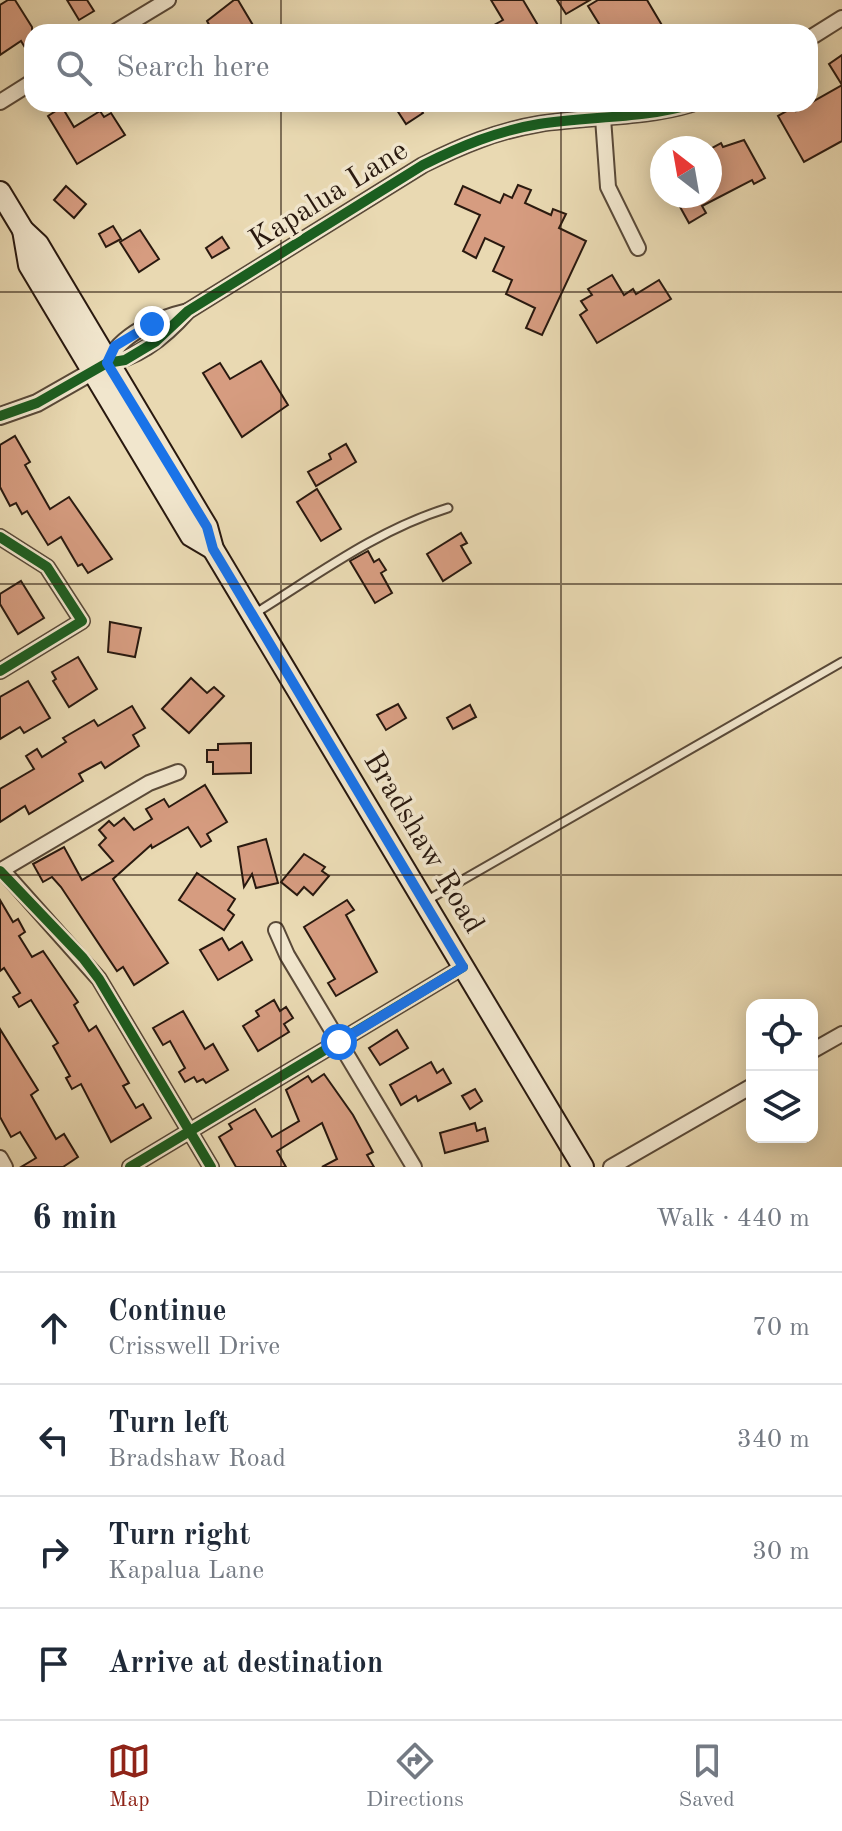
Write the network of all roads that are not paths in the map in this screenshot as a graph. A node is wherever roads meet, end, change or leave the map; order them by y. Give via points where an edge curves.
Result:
1 (168, 0) edge
2 (842, 18) edge
3 (128, 24) edge
4 (818, 33) edge
5 (24, 87) edge
6 (0, 102) edge
7 (641, 112) edge
8 (603, 118) junction
9 (0, 192) edge
10 (638, 248) dead end
11 (99, 368) junction
12 (0, 416) edge
13 (448, 508) dead end
14 (0, 537) edge
15 (252, 615) junction
16 (842, 662) edge
17 (0, 671) edge
18 (178, 772) dead end
19 (1, 871) edge
20 (424, 902) junction
21 (276, 930) dead end
22 (463, 967) junction
23 (842, 1034) edge
24 (339, 1042) junction
25 (818, 1048) edge
26 (746, 1089) edge
27 (190, 1131) junction
28 (0, 1158) edge
29 (5, 1167) edge
30 (130, 1167) edge
31 (211, 1167) edge
32 (414, 1167) edge
33 (583, 1167) edge
34 (611, 1167) edge

1 - 3 street
2 - 4 street
5 - 6 street
7 - 8 street, Kapalua Lane
8 - 10 street via 608,187
8 - 11 street, Kapalua Lane via 514,129 457,148 188,311 166,316 115,346
9 - 11 main road, Bradshaw Road via 38,244
11 - 12 street via 37,403
11 - 15 main road, Bradshaw Road via 207,527 213,549
13 - 15 lane via 373,540
14 - 17 street via 47,567 82,621
15 - 20 main road, Bradshaw Road
16 - 20 lane
18 - 19 street via 149,783
19 - 27 street via 99,979
20 - 22 main road, Bradshaw Road
21 - 24 street
22 - 24 street
22 - 33 main road, Bradshaw Road
23 - 25 street
24 - 27 street
24 - 32 street
26 - 34 street
27 - 30 street
27 - 31 street
28 - 29 street

